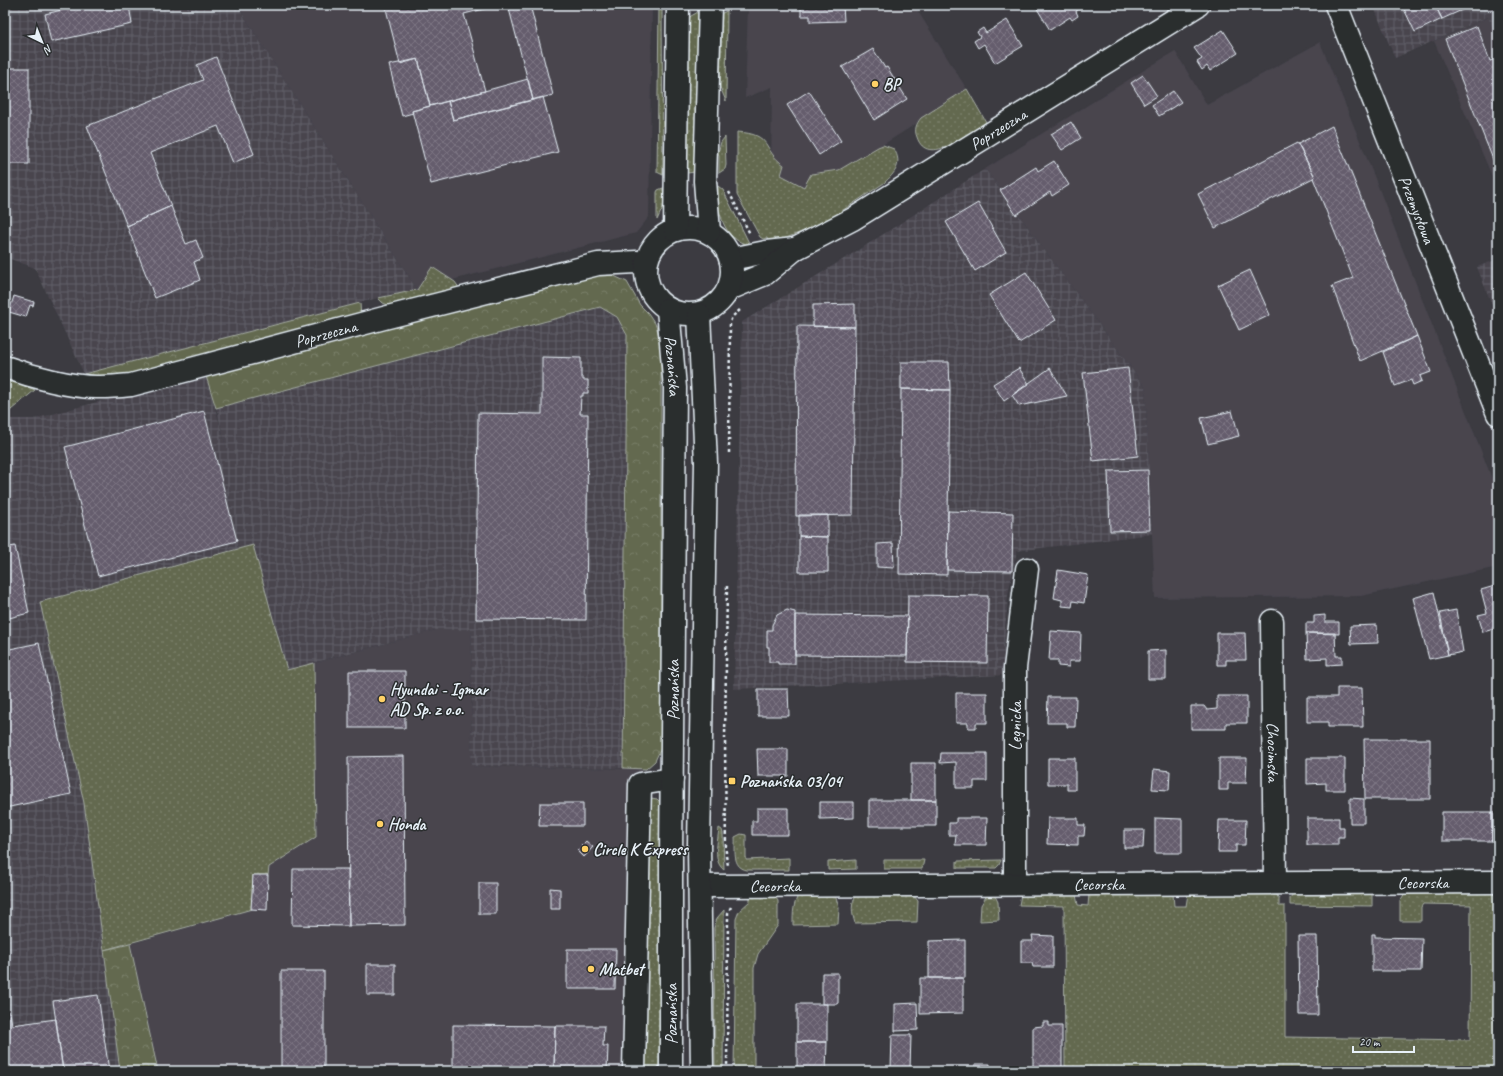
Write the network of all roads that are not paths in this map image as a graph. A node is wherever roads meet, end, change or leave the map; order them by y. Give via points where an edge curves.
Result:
1 (678, 5) edge
2 (710, 5) edge
3 (1198, 5) edge
4 (1336, 5) edge
5 (675, 230) junction
6 (708, 232) junction
7 (795, 249) junction
8 (731, 259) junction
9 (646, 265) junction
10 (729, 289) junction
11 (668, 309) junction
12 (699, 314) junction
13 (5, 366) edge
14 (1498, 414) edge
15 (1027, 569) dead end
16 (1272, 621) dead end
17 (672, 778) junction
18 (1498, 882) edge
19 (1275, 883) junction
20 (1014, 884) junction
21 (701, 886) junction
22 (634, 1071) edge
23 (671, 1071) edge
24 (702, 1071) edge

1 - 5 street
2 - 6 street via 705,181
3 - 7 street, Poprzeczna via 853,219
4 - 14 street, Przemysłowa
5 - 6 street via 692,228
5 - 9 street via 661,238 651,250
6 - 8 street via 726,248
7 - 8 street, Poprzeczna
7 - 10 street, Poprzeczna via 765,274
8 - 10 street via 733,274
9 - 11 street via 646,278 650,290
9 - 13 street, Poprzeczna via 637,262 598,264 131,385 99,388 74,385
10 - 12 street via 722,300
11 - 12 street via 683,314
11 - 17 street, Poznańska via 675,388
12 - 21 street, Poznańska via 706,463 699,846
15 - 20 street, Legnicka via 1016,668
16 - 19 street, Chocimska
17 - 22 street via 640,784
17 - 23 street, Poznańska
18 - 19 street, Cecorska
19 - 20 street, Cecorska
20 - 21 street, Cecorska
21 - 24 street, Poznańska

